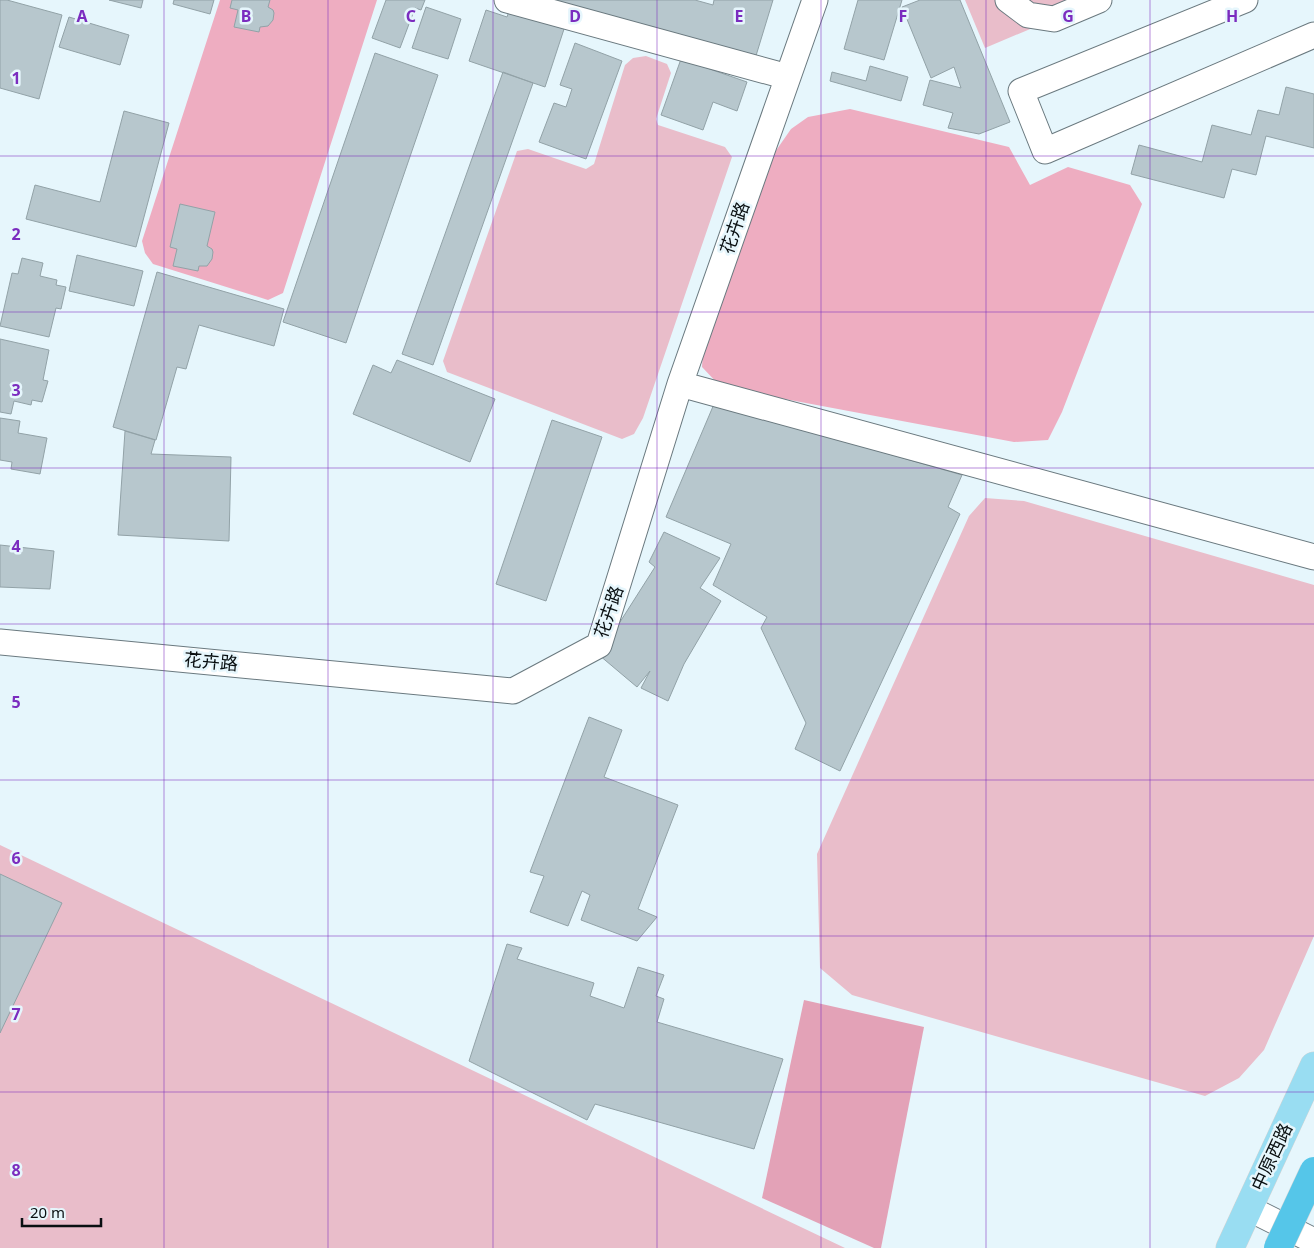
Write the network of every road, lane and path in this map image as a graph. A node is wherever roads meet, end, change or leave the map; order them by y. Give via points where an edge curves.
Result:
1 (507, 0) edge
2 (815, 0) edge
3 (1008, 0) edge
4 (1099, 0) edge
5 (1245, 0) edge
6 (1314, 36) edge
7 (788, 77) junction
8 (680, 384) junction
9 (1314, 557) edge
10 (0, 642) edge
11 (1314, 1066) edge
12 (1314, 1171) edge
13 (1248, 1208) junction
14 (1314, 1241) edge
15 (1230, 1248) edge
16 (1278, 1248) edge

1 - 7 street
2 - 7 street, 花卉路
3 - 4 street via 1028,15 1054,19
5 - 6 street via 1021,91 1045,151
7 - 8 street, 花卉路
8 - 9 street
8 - 10 street, 花卉路 via 599,645 513,691
11 - 13 main road, 中原西路
12 - 16 highway, bridge
13 - 14 street
13 - 15 main road, 中原西路

